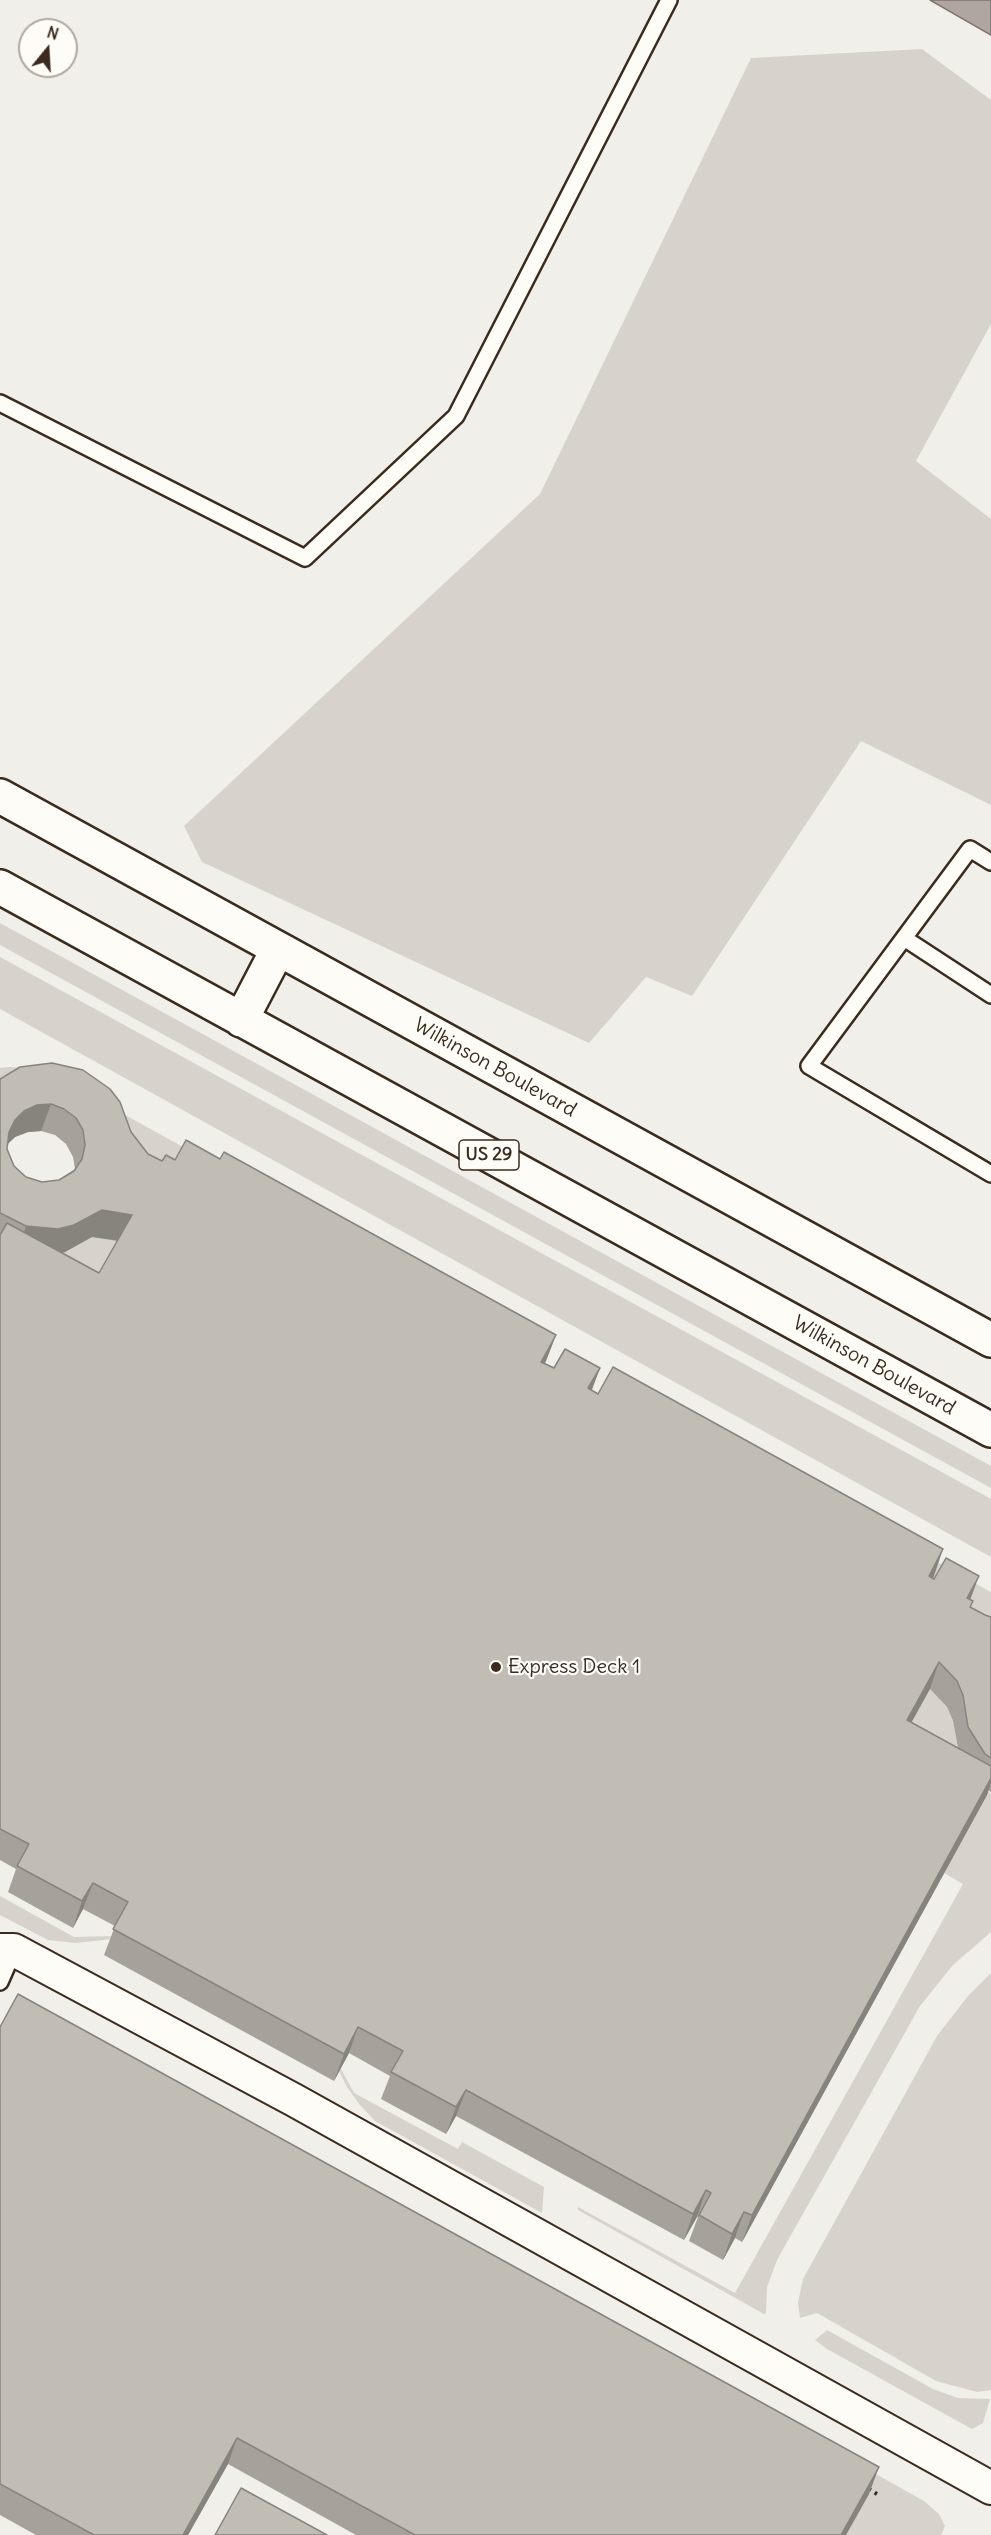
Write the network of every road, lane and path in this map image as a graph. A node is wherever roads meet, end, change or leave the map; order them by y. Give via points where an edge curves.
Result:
1 (669, 0) edge
2 (0, 403) edge
3 (0, 796) edge
4 (991, 862) edge
5 (0, 887) edge
6 (904, 938) junction
7 (278, 949) junction
8 (991, 995) edge
9 (241, 1020) junction
10 (991, 1174) edge
11 (991, 1340) edge
12 (991, 1430) edge
13 (7, 1950) edge
14 (0, 1982) edge
15 (858, 2483) edge
16 (991, 2488) edge
17 (877, 2494) edge

1 - 2 lane via 456,416 305,558
3 - 7 main road, Wilkinson Boulevard
4 - 6 lane via 970,849
5 - 9 main road, Wilkinson Boulevard / US 29
6 - 8 lane
6 - 10 lane via 809,1066
7 - 9 main road
7 - 11 main road, Wilkinson Boulevard
9 - 12 main road, Wilkinson Boulevard / US 29
13 - 14 lane
13 - 16 street via 304,2106
15 - 17 path

